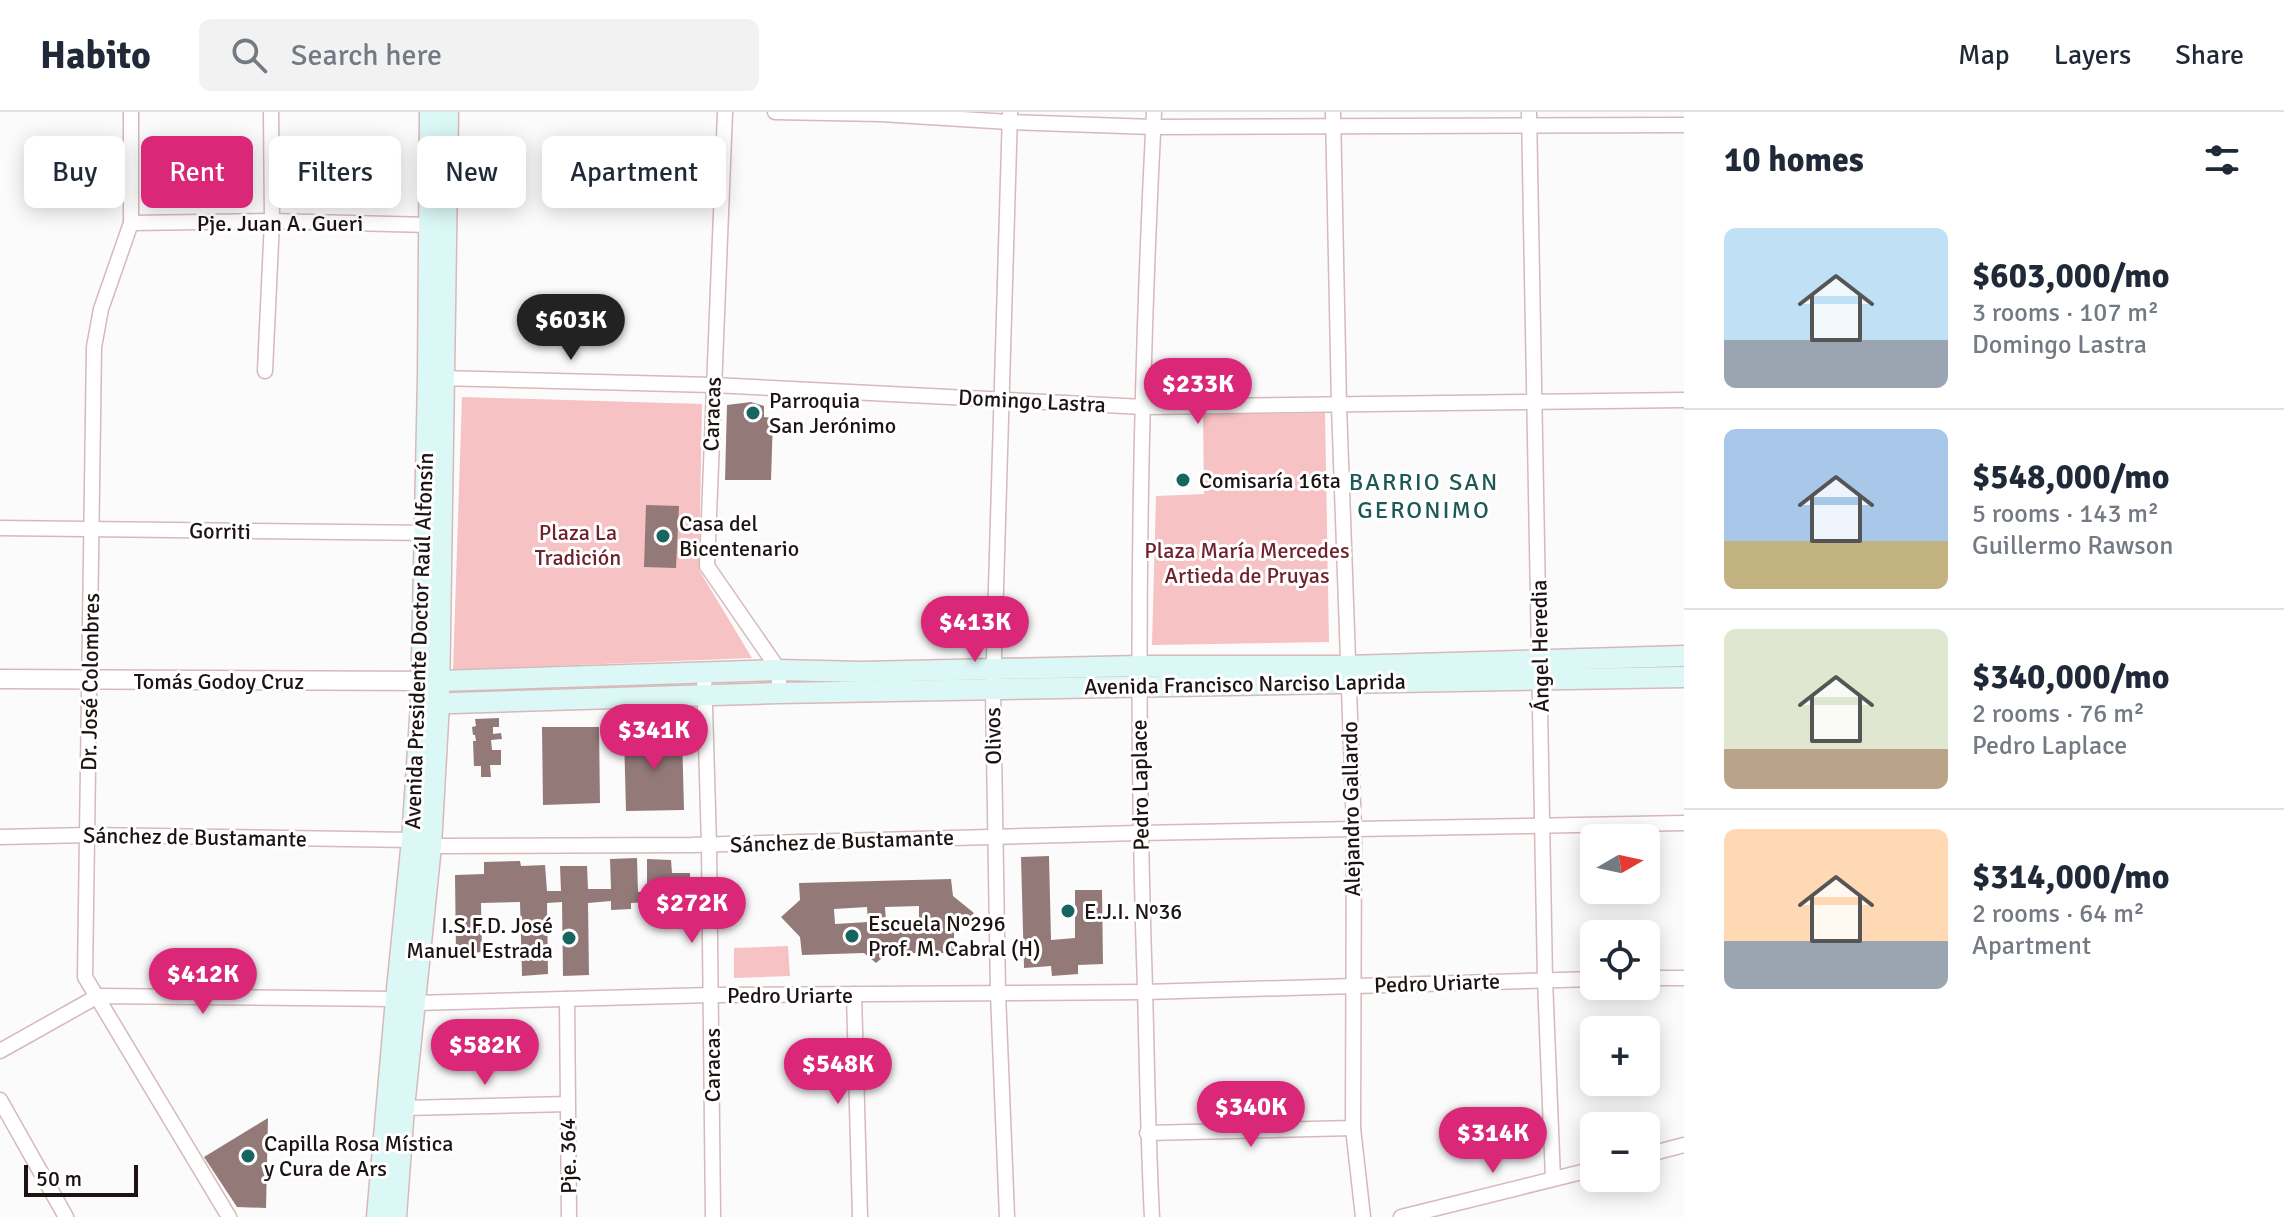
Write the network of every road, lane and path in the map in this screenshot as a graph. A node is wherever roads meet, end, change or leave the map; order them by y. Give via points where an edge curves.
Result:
1 (131, 112) edge
2 (271, 112) edge
3 (430, 112) edge
4 (448, 112) edge
5 (725, 112) edge
6 (775, 112) edge
7 (881, 113) edge
8 (1010, 117) edge
9 (1332, 118) edge
10 (1153, 119) edge
11 (1529, 119) edge
12 (1684, 125) edge
13 (272, 221) junction
14 (131, 223) junction
15 (429, 225) junction
16 (265, 371) dead end
17 (436, 378) junction
18 (713, 385) junction
19 (1000, 399) junction
20 (1684, 400) edge
21 (1535, 402) junction
22 (1339, 405) junction
23 (1144, 407) junction
24 (0, 528) edge
25 (91, 530) junction
26 (432, 533) junction
27 (1684, 656) edge
28 (994, 668) junction
29 (1540, 669) junction
30 (779, 670) junction
31 (704, 673) junction
32 (1347, 674) junction
33 (1139, 676) junction
34 (1684, 677) edge
35 (0, 679) edge
36 (90, 681) junction
37 (430, 682) junction
38 (993, 690) junction
39 (779, 693) junction
40 (705, 697) junction
41 (430, 704) junction
42 (1684, 823) edge
43 (1543, 825) junction
44 (1354, 830) junction
45 (1139, 833) junction
46 (88, 835) junction
47 (0, 837) edge
48 (994, 837) junction
49 (422, 843) junction
50 (709, 845) junction
51 (1660, 978) edge
52 (1684, 978) edge
53 (1580, 979) edge
54 (1545, 980) junction
55 (1352, 986) junction
56 (1145, 992) junction
57 (998, 993) junction
58 (854, 994) junction
59 (711, 995) junction
60 (98, 996) junction
61 (567, 999) junction
62 (405, 1001) junction
63 (0, 1051) edge
64 (0, 1100) edge
65 (567, 1104) junction
66 (404, 1108) junction
67 (1353, 1128) junction
68 (1147, 1133) junction
69 (1684, 1145) edge
70 (1660, 1151) edge
71 (1580, 1172) edge
72 (1553, 1179) junction
73 (66, 1217) edge
74 (229, 1217) edge
75 (377, 1217) edge
76 (396, 1217) edge
77 (569, 1217) edge
78 (713, 1217) edge
79 (860, 1217) edge
80 (1007, 1217) edge
81 (1152, 1217) edge
82 (1363, 1217) edge
83 (1401, 1217) edge

1 - 14 street, Dr. José Colombres
2 - 13 street
3 - 15 main road, Avenida Presidente Doctor Raúl Alfonsín
4 - 17 main road, Avenida Presidente Doctor Raúl Alfonsín
5 - 18 street, Caracas
6 - 7 street
7 - 8 street
8 - 10 street
8 - 19 street, Olivos
9 - 10 street
9 - 11 street
9 - 22 street, Alejandro Gallardo
10 - 23 street, Pedro Laplace
11 - 12 street
11 - 21 street, Ángel Heredia
13 - 14 street, Pje. Juan A. Gueri
13 - 15 street, Pje. Juan A. Gueri
13 - 16 street
14 - 25 street, Dr. José Colombres via 101,309 94,347
15 - 17 main road, Avenida Presidente Doctor Raúl Alfonsín
17 - 18 street, Domingo Lastra
17 - 26 main road, Avenida Presidente Doctor Raúl Alfonsín
18 - 19 street, Domingo Lastra
18 - 30 street, Caracas via 707,566
19 - 23 street, Domingo Lastra
19 - 28 street, Olivos
20 - 21 street, Domingo Lastra
21 - 22 street, Domingo Lastra
21 - 29 street, Ángel Heredia
22 - 23 street, Domingo Lastra
22 - 32 street, Alejandro Gallardo
23 - 33 street, Pedro Laplace
24 - 25 street, Gorriti
25 - 26 street, Gorriti
25 - 36 street, Dr. José Colombres
26 - 37 main road, Avenida Presidente Doctor Raúl Alfonsín
27 - 29 main road, Avenida Francisco Narciso Laprida
28 - 30 main road, Avenida Francisco Narciso Laprida
28 - 33 main road, Avenida Francisco Narciso Laprida
28 - 38 street, Olivos
29 - 32 main road, Avenida Francisco Narciso Laprida
29 - 34 main road, Avenida Francisco Narciso Laprida
29 - 43 street, Ángel Heredia
30 - 31 main road, Avenida Francisco Narciso Laprida
30 - 39 street
31 - 37 main road, Avenida Francisco Narciso Laprida
31 - 40 street, Caracas
32 - 33 main road, Avenida Francisco Narciso Laprida
32 - 44 street, Alejandro Gallardo
33 - 38 main road, Avenida Francisco Narciso Laprida
33 - 45 street, Pedro Laplace
35 - 36 street, Tomás Godoy Cruz
36 - 37 street, Tomás Godoy Cruz
36 - 46 street, Dr. José Colombres
37 - 41 main road, Avenida Presidente Doctor Raúl Alfonsín
38 - 39 main road, Avenida Francisco Narciso Laprida
38 - 48 street, Olivos
39 - 40 main road, Avenida Francisco Narciso Laprida
40 - 41 main road, Avenida Francisco Narciso Laprida
40 - 50 street, Caracas
41 - 49 main road, Avenida Presidente Doctor Raúl Alfonsín
42 - 43 street, Sánchez de Bustamante
43 - 44 street, Sánchez de Bustamante
43 - 54 street, Ángel Heredia
44 - 45 street, Sánchez de Bustamante
44 - 55 street, Alejandro Gallardo
45 - 48 street, Sánchez de Bustamante
45 - 56 street, Pedro Laplace
46 - 47 street, Sánchez de Bustamante
46 - 49 street, Sánchez de Bustamante
46 - 60 street, Dr. José Colombres via 85,977
48 - 50 street, Sánchez de Bustamante
48 - 57 street, Olivos
49 - 50 street, Sánchez de Bustamante
49 - 62 main road, Avenida Presidente Doctor Raúl Alfonsín
50 - 59 street, Caracas
51 - 52 street
53 - 54 street, Pedro Uriarte
54 - 55 street, Pedro Uriarte
54 - 72 street, Ángel Heredia
55 - 56 street, Pedro Uriarte
55 - 67 street, Alejandro Gallardo
56 - 57 street, Pedro Uriarte
56 - 68 street, Pedro Laplace
57 - 58 street, Pedro Uriarte
57 - 80 street, Olivos
58 - 59 street, Pedro Uriarte
58 - 79 street
59 - 61 street, Pedro Uriarte
59 - 78 street, Caracas
60 - 62 street, Pedro Uriarte
60 - 63 street, Pedro Uriarte
60 - 74 street, Dr. José Colombres
61 - 62 street, Pedro Uriarte
61 - 65 street, Pje. 364
62 - 66 main road, Avenida Presidente Doctor Raúl Alfonsín
62 - 75 main road, Avenida Presidente Doctor Raúl Alfonsín
64 - 73 street
65 - 66 street
65 - 77 street, Pje. 364
66 - 76 main road, Avenida Presidente Doctor Raúl Alfonsín
67 - 68 street
67 - 82 street, Alejandro Gallardo
68 - 81 street, Pedro Laplace
69 - 70 street
71 - 72 street
72 - 83 street

